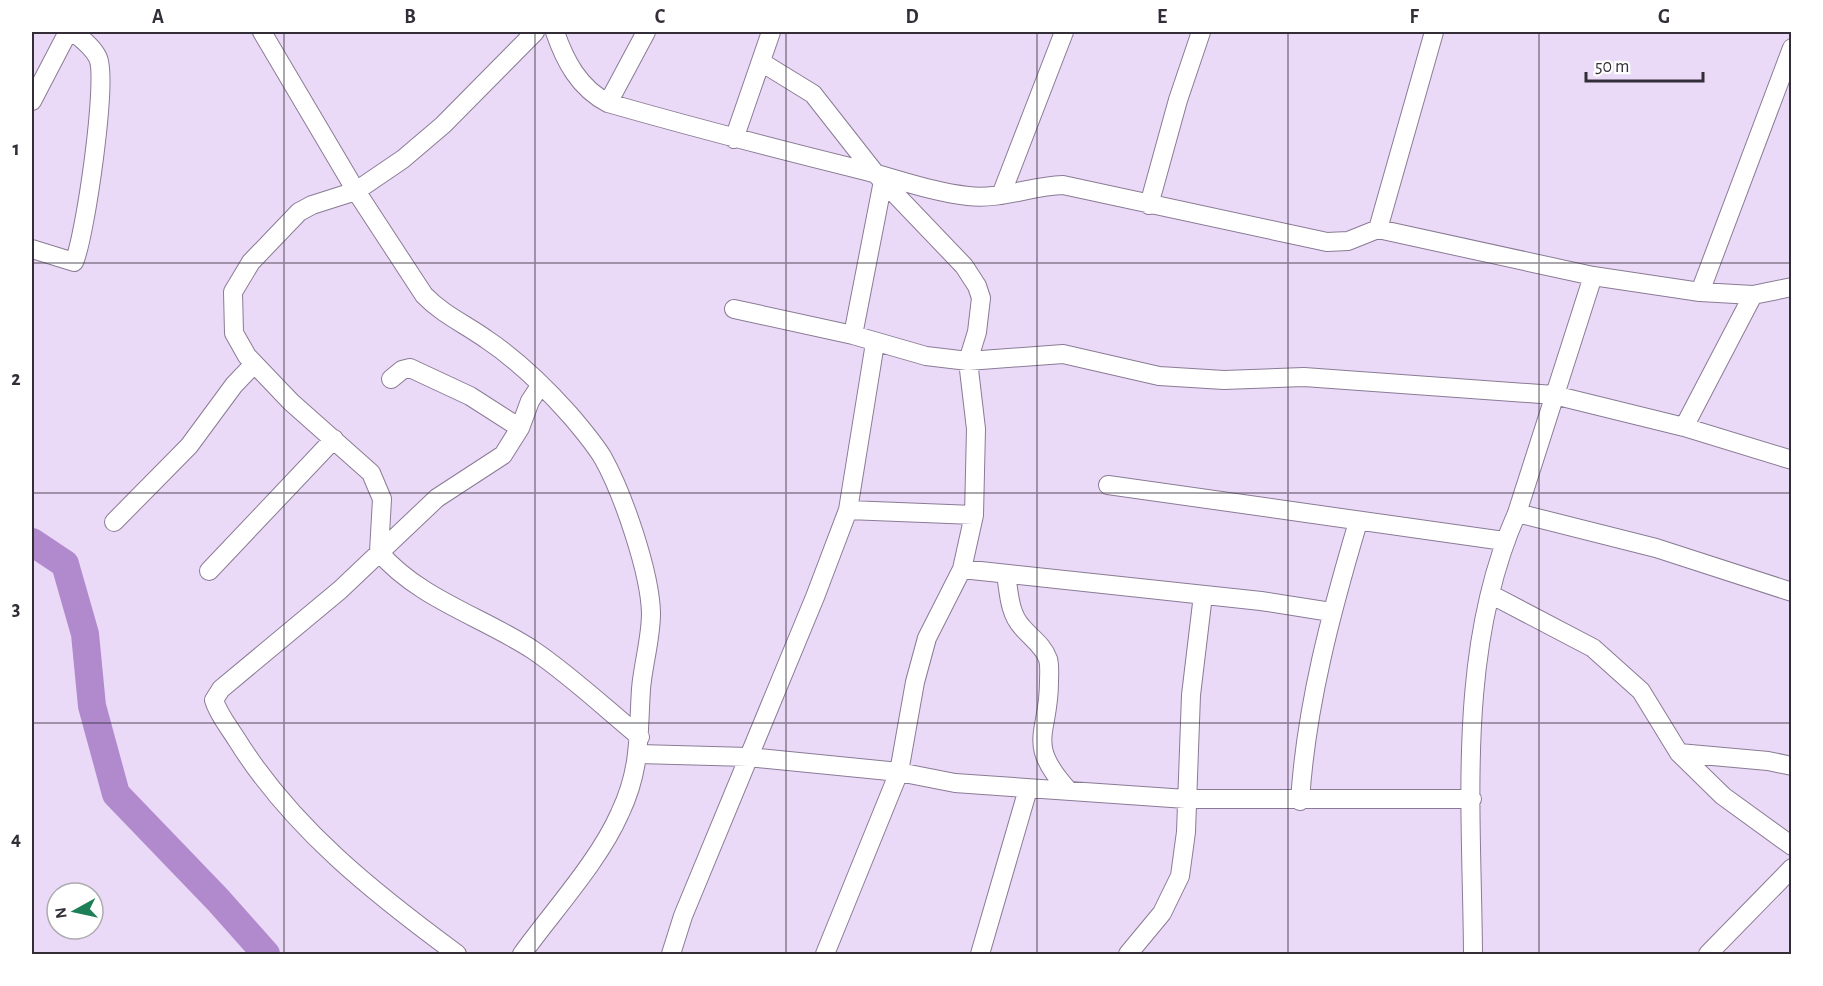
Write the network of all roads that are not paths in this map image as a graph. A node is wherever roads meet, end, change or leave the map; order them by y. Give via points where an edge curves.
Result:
1 (70, 32) edge
2 (262, 32) edge
3 (646, 32) edge
4 (771, 32) edge
5 (1064, 32) edge
6 (1201, 32) edge
7 (1434, 32) edge
8 (531, 36) edge
9 (556, 37) edge
10 (1791, 48) edge
11 (761, 62) junction
12 (1785, 93) edge
13 (32, 101) edge
14 (608, 103) junction
15 (734, 139) junction
16 (879, 177) junction
17 (356, 191) junction
18 (1001, 195) junction
19 (1149, 205) junction
20 (1378, 229) junction
21 (32, 249) edge
22 (1593, 276) junction
23 (1791, 287) edge
24 (1700, 292) junction
25 (1753, 295) junction
26 (734, 309) dead end
27 (853, 335) junction
28 (875, 343) junction
29 (968, 361) junction
30 (254, 364) junction
31 (392, 379) dead end
32 (540, 386) junction
33 (1554, 395) junction
34 (1684, 427) junction
35 (520, 428) junction
36 (334, 439) junction
37 (1791, 460) edge
38 (1108, 484) dead end
39 (848, 510) junction
40 (1517, 513) junction
41 (974, 515) junction
42 (114, 522) dead end
43 (1358, 522) junction
44 (1504, 541) junction
45 (379, 552) junction
46 (962, 569) junction
47 (209, 571) dead end
48 (1006, 574) junction
49 (1791, 592) edge
50 (1490, 594) junction
51 (1203, 595) junction
52 (1331, 612) junction
53 (639, 745) junction
54 (1679, 753) junction
55 (748, 757) junction
56 (1791, 765) edge
57 (899, 772) junction
58 (1028, 789) junction
59 (1068, 790) junction
60 (1186, 799) junction
61 (1472, 800) junction
62 (1300, 801) junction
63 (1791, 846) edge
64 (1791, 868) edge
65 (457, 954) edge
66 (522, 954) edge
67 (671, 954) edge
68 (825, 954) edge
69 (980, 954) edge
70 (1128, 954) edge
71 (1473, 954) edge
72 (1708, 954) edge

1 - 13 street
1 - 21 street via 90,46 100,63 96,154 74,262
2 - 17 street
3 - 14 street
4 - 11 street
5 - 18 street
6 - 19 street
7 - 20 street
8 - 9 street
8 - 17 street via 443,125
9 - 14 street via 580,83
10 - 12 street
11 - 15 street
11 - 16 street via 813,93
12 - 24 street
14 - 15 street
15 - 16 street
16 - 18 street via 970,196
16 - 27 street
16 - 29 street via 957,258 977,286 980,311
17 - 30 street via 312,204 299,212 238,281 233,292 234,333
17 - 32 street via 424,295 437,308 488,340
18 - 19 street via 1063,185
19 - 20 street via 1327,242 1348,241
20 - 22 street
22 - 24 street
22 - 33 street
23 - 25 street
24 - 25 street
25 - 34 street
26 - 27 street
27 - 28 street
28 - 29 street via 926,356
28 - 39 street
29 - 33 street via 1064,354 1159,376 1224,380 1304,377
29 - 41 street via 976,429
30 - 36 street
30 - 42 street via 189,446
31 - 35 street via 410,368 470,396
32 - 35 street
32 - 53 street via 602,455 622,503 650,596
33 - 34 street
33 - 40 street
34 - 37 street
35 - 45 street via 503,455 437,498
36 - 45 street via 371,473 378,486 382,514
36 - 47 street
38 - 43 street
39 - 41 street
39 - 55 street
40 - 44 street
40 - 49 street via 1656,548
41 - 46 street
43 - 44 street
43 - 52 street
44 - 50 street
45 - 53 street via 423,588 534,652
45 - 65 street via 283,640 221,689 214,700 250,762 312,835 373,890
46 - 48 street
46 - 57 street via 927,638
48 - 51 street
48 - 59 street via 1011,606 1020,626 1038,642 1049,660 1043,751 1051,771
50 - 54 street via 1593,648 1641,691
50 - 61 street via 1472,728
51 - 52 street
51 - 60 street via 1191,695
52 - 62 street via 1303,751
53 - 55 street
53 - 66 street via 620,813
54 - 56 street
54 - 63 street via 1724,796
55 - 57 street
55 - 67 street
57 - 58 street via 955,783
57 - 68 street
58 - 59 street
58 - 69 street
59 - 60 street
60 - 62 street
60 - 70 street via 1180,876 1162,914
61 - 62 street
61 - 71 street
64 - 72 street

